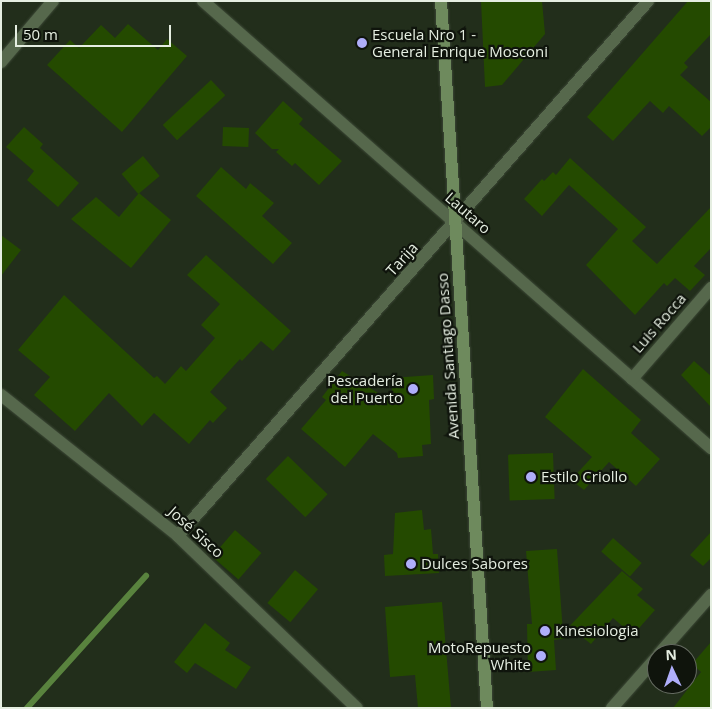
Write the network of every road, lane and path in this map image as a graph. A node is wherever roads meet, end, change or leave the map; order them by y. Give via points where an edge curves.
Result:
1 (53, 1) edge
2 (203, 1) edge
3 (441, 1) edge
4 (648, 1) edge
5 (1, 62) edge
6 (455, 223) junction
7 (711, 288) edge
8 (632, 379) junction
9 (1, 395) edge
10 (711, 448) edge
11 (178, 536) junction
12 (711, 595) edge
13 (668, 644) edge
14 (647, 668) edge
15 (357, 708) edge
16 (487, 708) edge
17 (612, 708) edge

1 - 5 street
2 - 6 street, Lautaro
3 - 6 main road, Avenida Santiago Dasso
4 - 6 street, Tarija
6 - 8 street, Lautaro
6 - 11 street, Tarija
6 - 16 main road, Avenida Santiago Dasso
7 - 8 street, Luis Rocca
8 - 10 street, Lautaro
9 - 11 street, José Sisco
11 - 15 street, José Sisco
12 - 13 street
14 - 17 street

